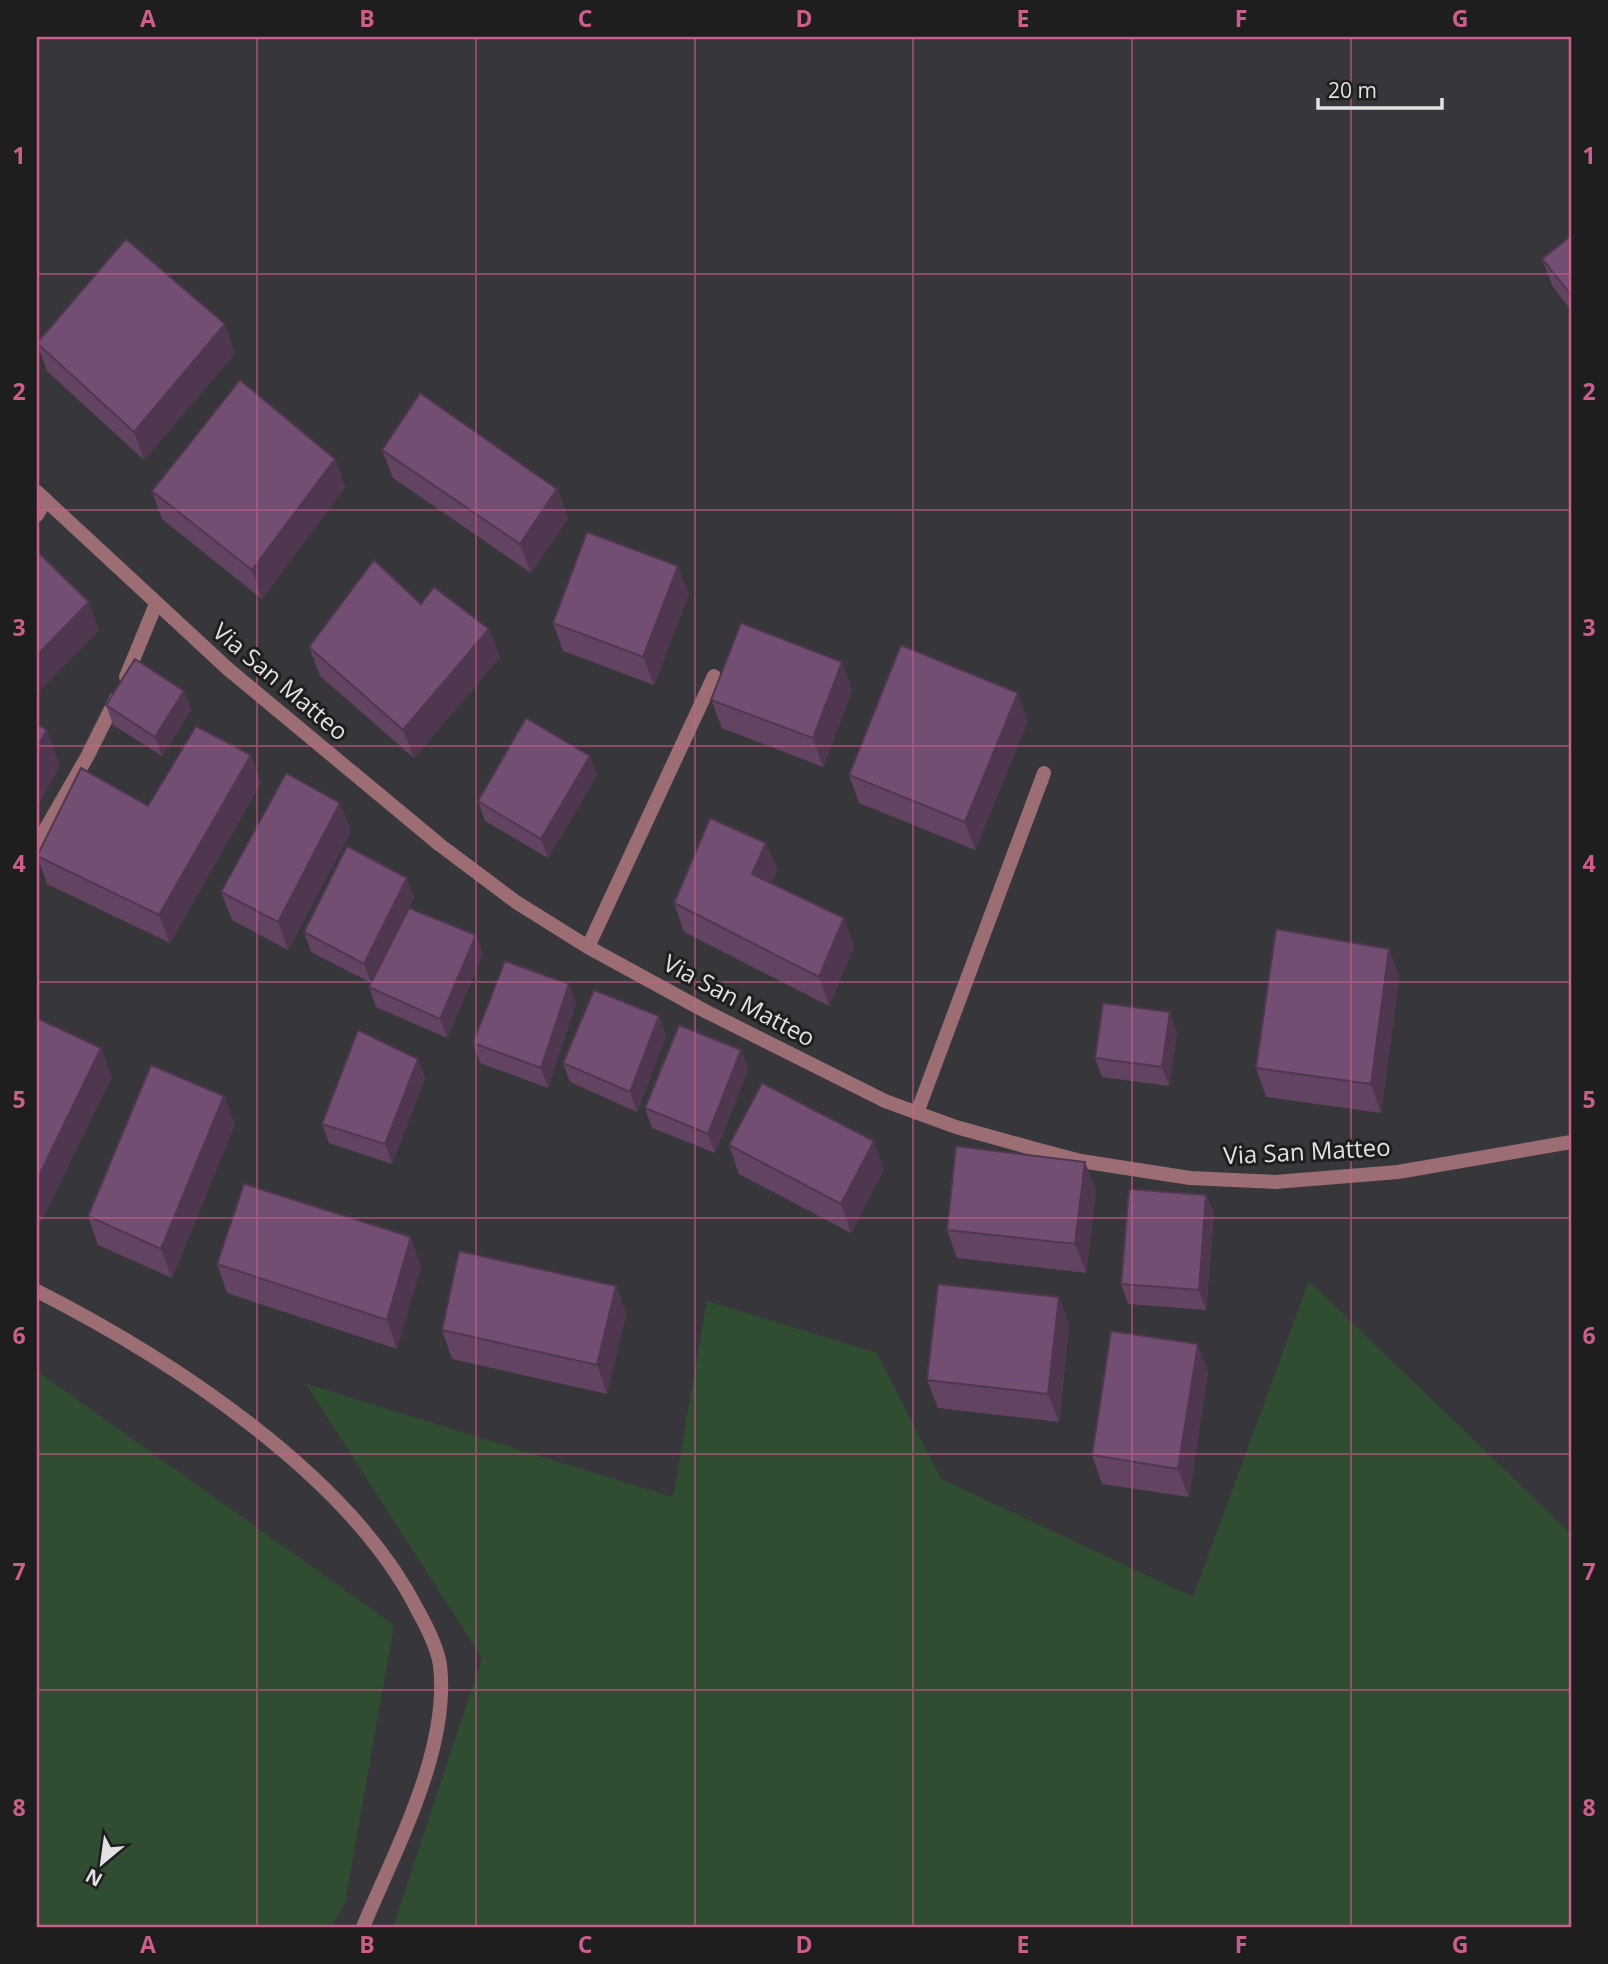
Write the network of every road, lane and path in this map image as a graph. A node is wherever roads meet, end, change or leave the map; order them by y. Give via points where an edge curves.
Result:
1 (41, 496) edge
2 (37, 515) edge
3 (156, 604) junction
4 (714, 676) dead end
5 (1044, 773) dead end
6 (37, 844) edge
7 (587, 947) junction
8 (918, 1113) junction
9 (1571, 1142) edge
10 (37, 1291) edge
11 (363, 1927) edge

1 - 2 street
1 - 3 street, Via San Matteo
3 - 6 street via 132,666 87,757
3 - 7 street, Via San Matteo via 440,845 516,902
4 - 7 street
5 - 8 street
7 - 8 street, Via San Matteo via 856,1087
8 - 9 street, Via San Matteo via 1082,1161 1190,1178 1275,1182 1398,1172
10 - 11 street via 141,1350 238,1416 322,1488 388,1562 412,1598 440,1663 439,1715 417,1799

